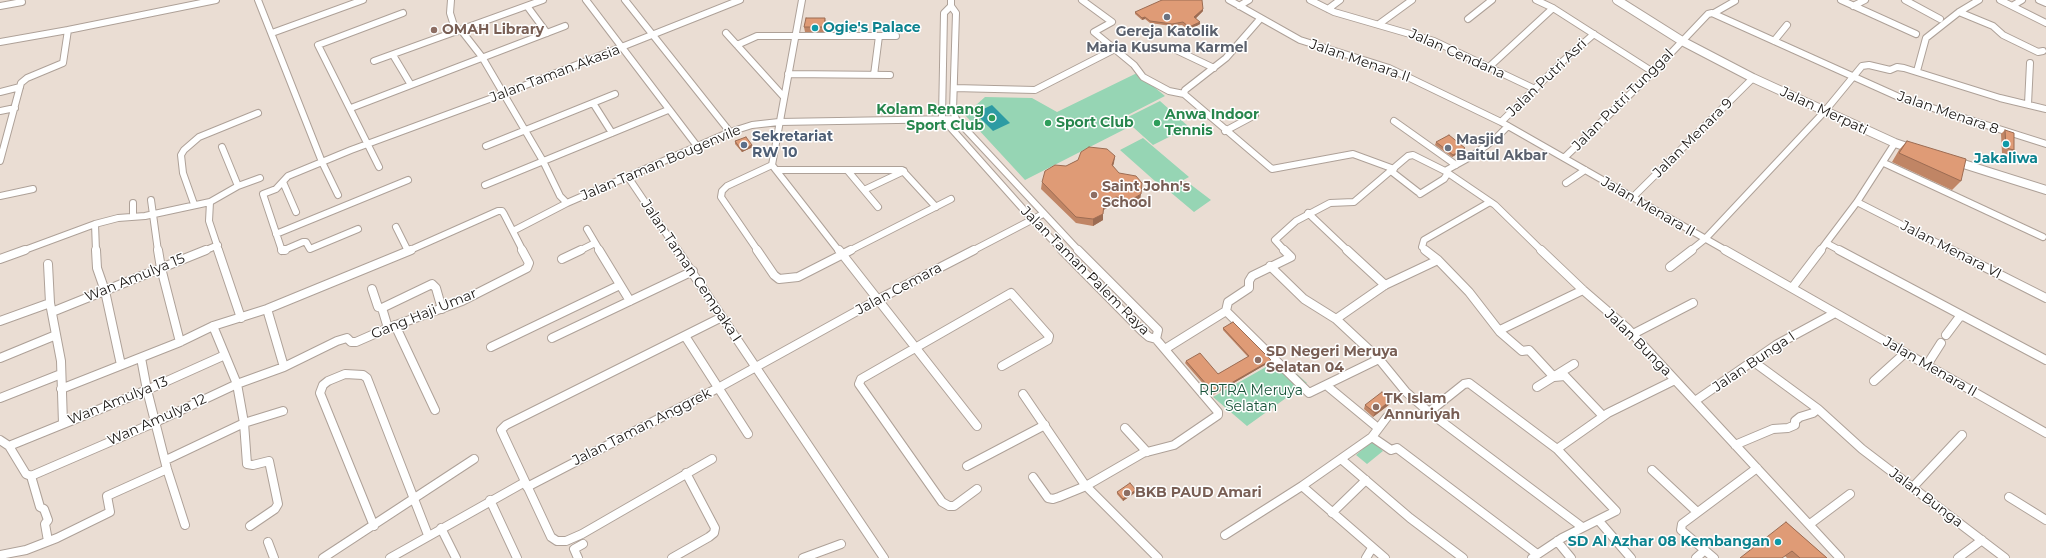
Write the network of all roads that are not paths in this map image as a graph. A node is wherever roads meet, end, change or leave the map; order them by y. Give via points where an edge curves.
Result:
1 (216, 0) edge
2 (258, 0) edge
3 (363, 0) edge
4 (451, 0) edge
5 (543, 0) edge
6 (586, 0) edge
7 (625, 0) edge
8 (740, 0) edge
9 (802, 0) edge
10 (1082, 0) edge
11 (1229, 0) edge
12 (1249, 0) edge
13 (1310, 0) edge
14 (1340, 0) edge
15 (1412, 0) edge
16 (1492, 0) edge
17 (1536, 0) edge
18 (1617, 0) edge
19 (1841, 0) edge
20 (1865, 0) edge
21 (1905, 0) edge
22 (1979, 0) edge
23 (2000, 0) edge
24 (2022, 0) edge
25 (2039, 0) edge
26 (1735, 1) dead end
27 (22, 2) dead end
28 (952, 2) edge
29 (2046, 3) edge
30 (0, 6) edge
31 (528, 6) junction
32 (1239, 6) junction
33 (1853, 6) junction
34 (2012, 6) junction
35 (1553, 8) junction
36 (1328, 9) junction
37 (1959, 12) junction
38 (1714, 13) junction
39 (403, 14) dead end
40 (1260, 19) junction
41 (1468, 19) dead end
42 (1940, 19) dead end
43 (2046, 23) edge
44 (1379, 24) junction
45 (565, 26) dead end
46 (1787, 26) dead end
47 (68, 30) junction
48 (458, 31) junction
49 (272, 33) junction
50 (547, 33) junction
51 (726, 33) dead end
52 (1594, 34) junction
53 (1916, 34) dead end
54 (653, 36) junction
55 (795, 36) junction
56 (879, 36) junction
57 (896, 36) dead end
58 (1682, 41) junction
59 (1774, 41) junction
60 (0, 42) edge
61 (736, 45) junction
62 (622, 48) junction
63 (944, 48) junction
64 (954, 48) junction
65 (1116, 49) junction
66 (1174, 49) dead end
67 (2043, 50) dead end
68 (393, 55) junction
69 (482, 57) junction
70 (374, 61) dead end
71 (2030, 64) dead end
72 (1489, 67) junction
73 (1214, 68) junction
74 (1917, 71) junction
75 (1653, 72) junction
76 (788, 74) junction
77 (874, 75) junction
78 (890, 75) dead end
79 (1852, 77) junction
80 (1753, 78) junction
81 (411, 85) junction
82 (20, 87) junction
83 (954, 88) junction
84 (1535, 89) junction
85 (0, 92) edge
86 (503, 94) junction
87 (615, 94) dead end
88 (1184, 94) junction
89 (783, 96) junction
90 (592, 103) junction
91 (2028, 104) junction
92 (15, 108) junction
93 (351, 108) junction
94 (2046, 109) edge
95 (668, 110) junction
96 (0, 111) edge
97 (1824, 111) junction
98 (258, 113) dead end
99 (1255, 115) dead end
100 (942, 118) junction
101 (956, 119) junction
102 (1394, 121) dead end
103 (779, 122) junction
104 (1501, 122) junction
105 (1508, 126) junction
106 (524, 130) junction
107 (1225, 131) junction
108 (730, 132) junction
109 (612, 133) junction
110 (1895, 143) junction
111 (368, 144) junction
112 (2046, 144) edge
113 (486, 146) dead end
114 (697, 146) junction
115 (222, 147) dead end
116 (1918, 150) edge
117 (1564, 158) junction
118 (1948, 160) edge
119 (0, 162) edge
120 (322, 162) junction
121 (542, 162) junction
122 (1884, 163) junction
123 (1456, 165) junction
124 (379, 167) dead end
125 (774, 167) junction
126 (1392, 170) junction
127 (1585, 170) junction
128 (848, 171) junction
129 (905, 171) junction
130 (1447, 172) junction
131 (628, 177) junction
132 (260, 178) dead end
133 (408, 180) dead end
134 (283, 182) junction
135 (1566, 183) dead end
136 (485, 185) dead end
137 (238, 186) junction
138 (33, 189) dead end
139 (864, 190) junction
140 (2046, 190) edge
141 (338, 195) dead end
142 (0, 196) edge
143 (1632, 198) junction
144 (951, 199) dead end
145 (151, 200) dead end
146 (210, 202) junction
147 (1490, 202) junction
148 (1856, 202) junction
149 (133, 203) dead end
150 (567, 203) junction
151 (194, 204) junction
152 (878, 206) dead end
153 (936, 207) junction
154 (296, 212) dead end
155 (1308, 213) junction
156 (153, 214) junction
157 (1043, 214) junction
158 (133, 216) junction
159 (1032, 219) junction
160 (95, 224) junction
161 (396, 227) dead end
162 (587, 229) dead end
163 (358, 230) dead end
164 (514, 232) junction
165 (276, 234) junction
166 (2043, 237) dead end
167 (1705, 239) junction
168 (596, 243) junction
169 (1826, 244) junction
170 (218, 245) junction
171 (408, 251) junction
172 (842, 254) junction
173 (0, 259) edge
174 (562, 259) dead end
175 (1438, 260) junction
176 (48, 264) dead end
177 (1270, 266) junction
178 (1670, 267) dead end
179 (161, 268) junction
180 (693, 271) junction
181 (620, 285) junction
182 (1385, 285) junction
183 (1792, 288) junction
184 (372, 289) dead end
185 (1583, 290) junction
186 (105, 291) junction
187 (2046, 298) edge
188 (877, 300) junction
189 (630, 301) junction
190 (50, 303) junction
191 (1693, 303) dead end
192 (267, 308) junction
193 (382, 308) junction
194 (442, 309) junction
195 (1226, 310) junction
196 (52, 312) junction
197 (1835, 313) junction
198 (1961, 315) junction
199 (722, 317) junction
200 (241, 318) junction
201 (1336, 319) junction
202 (0, 321) edge
203 (213, 326) junction
204 (392, 327) junction
205 (1500, 330) junction
206 (1633, 334) junction
207 (56, 335) junction
208 (1946, 335) dead end
209 (685, 336) junction
210 (552, 338) dead end
211 (1156, 339) junction
212 (180, 342) junction
213 (1941, 344) dead end
214 (491, 346) dead end
215 (916, 348) junction
216 (1165, 349) junction
217 (1905, 353) junction
218 (225, 355) junction
219 (0, 358) edge
220 (141, 358) junction
221 (1379, 359) junction
222 (2046, 360) edge
223 (1754, 362) junction
224 (1574, 364) dead end
225 (121, 365) junction
226 (1927, 365) junction
227 (756, 366) junction
228 (1002, 366) dead end
229 (284, 367) junction
230 (61, 374) junction
231 (1554, 377) junction
232 (1675, 380) junction
233 (1874, 381) dead end
234 (237, 384) junction
235 (1326, 385) junction
236 (1537, 387) dead end
237 (718, 388) junction
238 (61, 389) junction
239 (147, 390) junction
240 (1023, 394) dead end
241 (0, 398) edge
242 (1695, 401) junction
243 (1818, 409) junction
244 (435, 410) dead end
245 (283, 411) dead end
246 (1429, 412) junction
247 (1603, 416) junction
248 (1387, 417) dead end
249 (156, 422) junction
250 (244, 423) junction
251 (63, 424) junction
252 (1045, 425) junction
253 (977, 426) dead end
254 (1125, 428) dead end
255 (1378, 428) junction
256 (2046, 433) edge
257 (748, 434) dead end
258 (1962, 435) dead end
259 (1372, 437) junction
260 (0, 440) edge
261 (1735, 445) junction
262 (9, 446) junction
263 (1557, 449) junction
264 (1147, 452) junction
265 (474, 459) dead end
266 (712, 459) dead end
267 (1341, 459) junction
268 (166, 465) junction
269 (967, 466) dead end
270 (1757, 468) junction
271 (1652, 470) dead end
272 (686, 473) junction
273 (31, 476) junction
274 (1033, 477) dead end
275 (1366, 480) junction
276 (526, 484) junction
277 (1086, 486) junction
278 (1302, 486) junction
279 (1913, 487) junction
280 (977, 489) dead end
281 (1850, 494) dead end
282 (2009, 497) dead end
283 (413, 500) junction
284 (490, 500) junction
285 (1696, 511) junction
286 (1332, 513) junction
287 (2046, 520) edge
288 (1599, 521) junction
289 (1810, 524) junction
290 (185, 525) dead end
291 (250, 526) dead end
292 (374, 526) junction
293 (1582, 527) junction
294 (441, 528) junction
295 (428, 535) junction
296 (1225, 535) dead end
297 (1982, 540) junction
298 (48, 541) junction
299 (1557, 541) junction
300 (268, 542) dead end
301 (583, 544) dead end
302 (841, 544) dead end
303 (1372, 548) junction
304 (1706, 550) junction
305 (0, 555) edge
306 (9, 556) edge
307 (1534, 556) edge
308 (274, 558) edge
309 (323, 558) edge
310 (390, 558) edge
311 (456, 558) edge
312 (517, 558) edge
313 (578, 558) edge
314 (672, 558) edge
315 (803, 558) edge
316 (884, 558) edge
317 (1158, 558) edge
318 (1366, 558) edge
319 (1385, 558) edge
320 (1463, 558) edge
321 (1571, 558) edge
322 (1631, 558) edge
323 (1696, 558) edge
324 (1714, 558) edge
325 (1840, 558) edge
326 (1958, 558) edge
327 (2006, 558) edge

1 - 47 street
2 - 49 street
3 - 49 street
4 - 48 street via 450,13
5 - 31 street
6 - 62 street
7 - 54 street
8 - 54 street, Jalan Taman Akasia
9 - 55 street
10 - 65 street via 1112,22 1094,32
11 - 32 street, Jalan Menara II
12 - 32 street
13 - 36 street, Jalan Cendana
14 - 36 street
15 - 44 street
16 - 41 street
17 - 35 street
18 - 58 street, Jalan Merpati
19 - 33 street
20 - 33 street
21 - 42 street
22 - 37 street
23 - 34 street
24 - 34 street
25 - 29 street
26 - 38 street, Jalan Putri Tunggal
27 - 30 street
28 - 63 street via 944,13
28 - 64 street via 956,13
31 - 48 street
31 - 50 street
32 - 40 street, Jalan Menara II
33 - 53 street
34 - 43 street
35 - 52 street
35 - 72 street
36 - 44 street, Jalan Cendana
37 - 67 street via 1993,26 2003,35 2038,52
37 - 74 street via 1926,38
38 - 58 street, Jalan Putri Tunggal via 1708,14
38 - 59 street, Jalan Menara 8
39 - 93 street via 318,45
40 - 73 street
40 - 104 street, Jalan Menara II via 1300,40 1389,68
44 - 72 street, Jalan Cendana via 1434,41
45 - 50 street
46 - 59 street
47 - 60 street
47 - 82 street via 64,63 27,78
48 - 68 street
48 - 69 street
49 - 120 street
50 - 69 street
51 - 61 street
52 - 75 street
52 - 84 street, Jalan Putri Asri
54 - 62 street, Jalan Taman Akasia
54 - 108 street
55 - 56 street
55 - 61 street via 757,36
55 - 76 street
56 - 57 street
56 - 77 street
58 - 75 street, Jalan Putri Tunggal
58 - 80 street, Jalan Merpati
59 - 79 street, Jalan Menara 8
61 - 89 street
62 - 86 street, Jalan Taman Akasia
62 - 95 street
63 - 64 street
63 - 100 street
64 - 83 street
65 - 83 street via 1035,90
65 - 88 street via 1143,77 1169,91
66 - 73 street
68 - 70 street
68 - 81 street
69 - 81 street
69 - 86 street
71 - 91 street
72 - 84 street, Jalan Cendana
73 - 88 street via 1185,90
74 - 79 street via 1897,67 1890,70 1865,65
74 - 91 street via 1987,94
75 - 117 street, Jalan Putri Tunggal
76 - 77 street
76 - 89 street
77 - 78 street
79 - 97 street
79 - 112 street, Jalan Menara 8 via 1934,110
80 - 97 street, Jalan Merpati
80 - 143 street, Jalan Menara 9
81 - 93 street
82 - 85 street
82 - 92 street
83 - 101 street via 953,111
84 - 104 street, Jalan Putri Asri
86 - 106 street
86 - 111 street, Jalan Taman Akasia
87 - 90 street
88 - 107 street
89 - 103 street
90 - 106 street
90 - 109 street
91 - 94 street
92 - 96 street
92 - 119 street
93 - 111 street
95 - 109 street
95 - 114 street
97 - 110 street, Jalan Merpati
97 - 167 street
98 - 151 street via 213,130 199,137 184,150 181,155 183,173
99 - 107 street
100 - 101 street, Jalan Taman Bougenvile
100 - 103 street, Jalan Taman Bougenvile
100 - 159 street, Jalan Taman Palem Raya
101 - 157 street, Jalan Taman Palem Raya
102 - 123 street
103 - 108 street, Jalan Taman Bougenvile via 752,125
103 - 125 street
104 - 105 street, Jalan Menara II
105 - 117 street, Jalan Menara II
105 - 123 street via 1495,139
106 - 113 street
106 - 121 street
107 - 126 street via 1272,169 1353,154
108 - 114 street, Jalan Taman Bougenvile
109 - 121 street
110 - 116 street, Jalan Merpati
110 - 122 street
111 - 120 street, Jalan Taman Akasia
111 - 124 street
114 - 131 street, Jalan Taman Bougenvile
115 - 137 street
117 - 127 street, Jalan Menara II
118 - 140 street
120 - 134 street, Jalan Taman Akasia via 288,176
120 - 141 street
121 - 136 street
121 - 150 street via 560,196
122 - 148 street
122 - 166 street
123 - 130 street
125 - 128 street
125 - 172 street
125 - 172 street via 727,186 721,197 774,275 779,279 789,280
126 - 130 street, Jalan Bunga via 1408,156 1413,155
126 - 130 street via 1419,193 1444,179
126 - 155 street via 1354,202 1334,202
127 - 135 street
127 - 143 street, Jalan Menara II
128 - 129 street
128 - 139 street
129 - 139 street
129 - 153 street
130 - 147 street, Jalan Bunga
131 - 150 street, Jalan Taman Bougenvile
131 - 180 street, Jalan Taman Cempaka I
132 - 137 street
133 - 165 street
134 - 154 street
134 - 165 street, Jalan Taman Akasia via 262,196
137 - 146 street
138 - 142 street
139 - 152 street
143 - 167 street, Jalan Menara II
144 - 153 street
145 - 156 street
146 - 151 street
146 - 170 street via 209,221
147 - 175 street via 1424,240 1422,247
147 - 185 street, Jalan Bunga
148 - 169 street
148 - 187 street, Jalan Menara VI
149 - 158 street
150 - 164 street, Jalan Taman Bougenvile
151 - 156 street
153 - 172 street
155 - 177 street via 1275,240 1291,257
155 - 182 street
156 - 158 street
156 - 179 street
157 - 159 street, Jalan Cemara
157 - 211 street, Jalan Taman Palem Raya via 1158,330
158 - 160 street
159 - 188 street, Jalan Cemara
159 - 211 street, Jalan Taman Palem Raya via 1142,331
160 - 173 street
160 - 186 street via 97,268
161 - 171 street
162 - 168 street
163 - 165 street via 310,249 306,242 303,242 282,251
164 - 171 street, Gang Haji Umar via 503,212 498,211
164 - 194 street, Gang Haji Umar via 529,263 527,268
167 - 178 street
167 - 183 street, Jalan Menara II
168 - 174 street
168 - 181 street
169 - 183 street
169 - 198 street
170 - 179 street, Wan Amulya 15
170 - 200 street
171 - 192 street, Gang Haji Umar
172 - 188 street
175 - 182 street
175 - 205 street
176 - 190 street
177 - 195 street via 1252,276 1249,288 1228,302
177 - 201 street via 1304,299
179 - 186 street, Wan Amulya 15
179 - 212 street
180 - 189 street
180 - 199 street, Jalan Taman Cempaka I
181 - 189 street
181 - 214 street
182 - 201 street
183 - 197 street, Jalan Menara II
184 - 193 street via 378,307
185 - 205 street
185 - 206 street, Jalan Bunga
186 - 196 street, Wan Amulya 15
186 - 225 street
188 - 215 street
188 - 227 street, Jalan Cemara
189 - 210 street
190 - 196 street
190 - 202 street
191 - 206 street
192 - 200 street, Gang Haji Umar
192 - 229 street
193 - 194 street via 432,284 436,288
193 - 204 street
194 - 204 street, Gang Haji Umar
195 - 216 street
195 - 235 street via 1309,393
196 - 207 street
197 - 217 street, Jalan Menara II
197 - 223 street, Jalan Bunga I via 1816,325 1797,332
198 - 208 street
198 - 222 street
199 - 209 street
199 - 227 street, Jalan Taman Cempaka I
200 - 203 street, Gang Haji Umar
201 - 221 street
203 - 212 street, Gang Haji Umar
203 - 218 street
204 - 229 street, Gang Haji Umar via 356,342 351,342 347,338 337,341
204 - 244 street
205 - 231 street via 1522,351 1529,350
206 - 232 street, Jalan Bunga
207 - 219 street
207 - 230 street
209 - 237 street
209 - 276 street via 503,427 501,432
211 - 216 street
212 - 220 street, Gang Haji Umar
213 - 226 street
215 - 228 street via 1011,293 1049,336 1048,340
215 - 253 street
215 - 280 street via 861,379 859,384 942,502 954,506
216 - 264 street via 1218,415 1174,445
217 - 226 street, Jalan Menara II
217 - 233 street
218 - 234 street
218 - 239 street, Wan Amulya 13
220 - 225 street, Gang Haji Umar
220 - 239 street
221 - 235 street
221 - 246 street via 1400,386
223 - 242 street, Jalan Bunga I
223 - 243 street, Jalan Bunga
224 - 231 street
225 - 238 street, Gang Haji Umar
226 - 256 street, Jalan Menara II
227 - 237 street, Jalan Taman Anggrek
227 - 316 street, Jalan Taman Cempaka I
229 - 234 street, Wan Amulya 12
230 - 238 street
230 - 241 street
231 - 236 street
231 - 247 street via 1565,376
232 - 242 street, Jalan Bunga
232 - 247 street
234 - 249 street, Wan Amulya 12
234 - 250 street
235 - 255 street
237 - 257 street
237 - 276 street, Jalan Taman Anggrek
238 - 251 street
239 - 249 street
239 - 251 street, Wan Amulya 13
240 - 252 street
242 - 261 street, Jalan Bunga
243 - 261 street via 1795,421 1795,425 1774,429
243 - 279 street, Jalan Bunga via 1862,450
245 - 250 street
246 - 263 street via 1464,384 1469,383
246 - 293 street
247 - 263 street
248 - 255 street
249 - 268 street
249 - 273 street, Wan Amulya 12
250 - 268 street
250 - 291 street via 247,464 269,461 278,504
251 - 262 street, Wan Amulya 13
252 - 269 street
252 - 277 street
254 - 264 street
255 - 259 street
258 - 279 street
259 - 267 street
259 - 307 street via 1392,450 1396,448
260 - 262 street
261 - 270 street, Jalan Bunga
262 - 273 street via 26,474
263 - 288 street via 1616,510
264 - 277 street
265 - 283 street
266 - 272 street
267 - 275 street
267 - 278 street
268 - 290 street
268 - 298 street via 107,496 110,512
270 - 285 street
270 - 289 street, Jalan Bunga
271 - 285 street
272 - 276 street via 566,541 557,541 551,537
272 - 314 street via 715,528 709,537
273 - 298 street via 40,507 44,509 48,520
274 - 277 street via 1044,495 1053,499
275 - 286 street
275 - 320 street
276 - 284 street, Jalan Taman Anggrek via 512,488
277 - 317 street
278 - 286 street
278 - 296 street
279 - 297 street, Jalan Bunga
281 - 289 street
282 - 287 street
283 - 292 street
283 - 292 street via 368,378 363,375 345,374 328,381 320,393
283 - 295 street
284 - 294 street, Jalan Taman Anggrek
284 - 312 street
285 - 304 street via 1682,524 1682,530
286 - 303 street
288 - 293 street
288 - 322 street
289 - 325 street, Jalan Bunga
292 - 309 street
293 - 299 street
294 - 295 street, Jalan Taman Anggrek
294 - 311 street
295 - 310 street, Jalan Taman Anggrek
297 - 326 street
297 - 327 street, Jalan Bunga
298 - 306 street
299 - 307 street
299 - 321 street
300 - 308 street
301 - 313 street via 574,549
302 - 315 street
303 - 318 street
303 - 319 street
304 - 323 street
304 - 324 street
305 - 306 street

